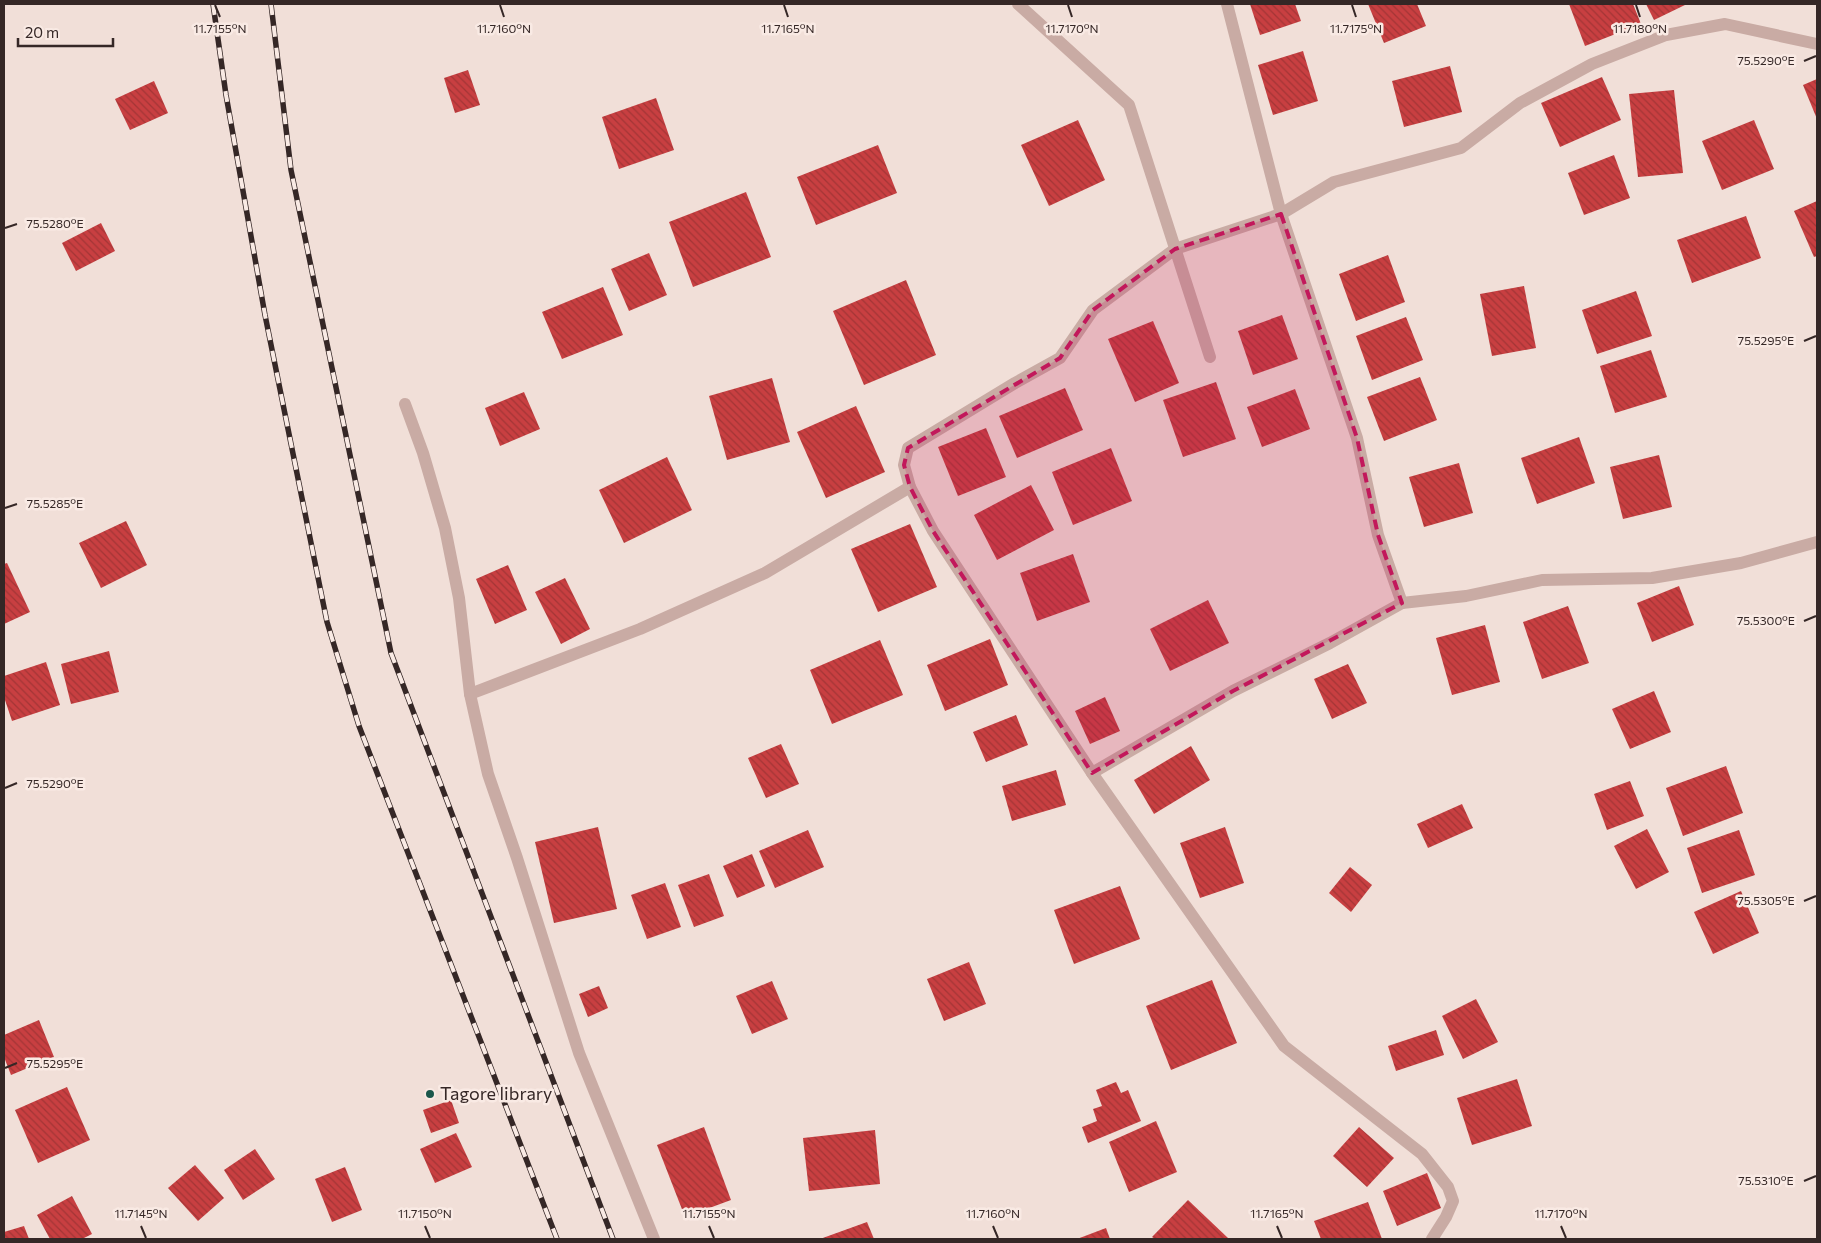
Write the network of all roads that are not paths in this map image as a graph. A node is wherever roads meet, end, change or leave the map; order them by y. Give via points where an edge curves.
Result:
1 (1018, 4) edge
2 (1227, 4) edge
3 (1817, 44) edge
4 (1281, 214) junction
5 (1175, 249) junction
6 (1210, 357) dead end
7 (405, 404) dead end
8 (910, 487) junction
9 (1817, 542) edge
10 (1402, 603) junction
11 (470, 694) junction
12 (1092, 773) junction
13 (654, 1239) edge
14 (1432, 1239) edge

1 - 5 street via 1129,106
2 - 4 street
3 - 4 street via 1725,24 1666,35 1592,64 1520,103 1461,148 1334,182
4 - 5 street
4 - 10 street via 1357,438 1378,535
5 - 6 street
5 - 8 street via 1093,310 1060,358 908,448 904,465
7 - 11 street via 445,528 459,598
8 - 11 street via 765,573 640,629
8 - 12 street via 933,531
9 - 10 street via 1741,563 1652,578 1542,580 1466,596
10 - 12 street via 1233,691
11 - 13 street via 488,774 579,1053
12 - 14 street via 1284,1046 1422,1154 1448,1187 1453,1201

